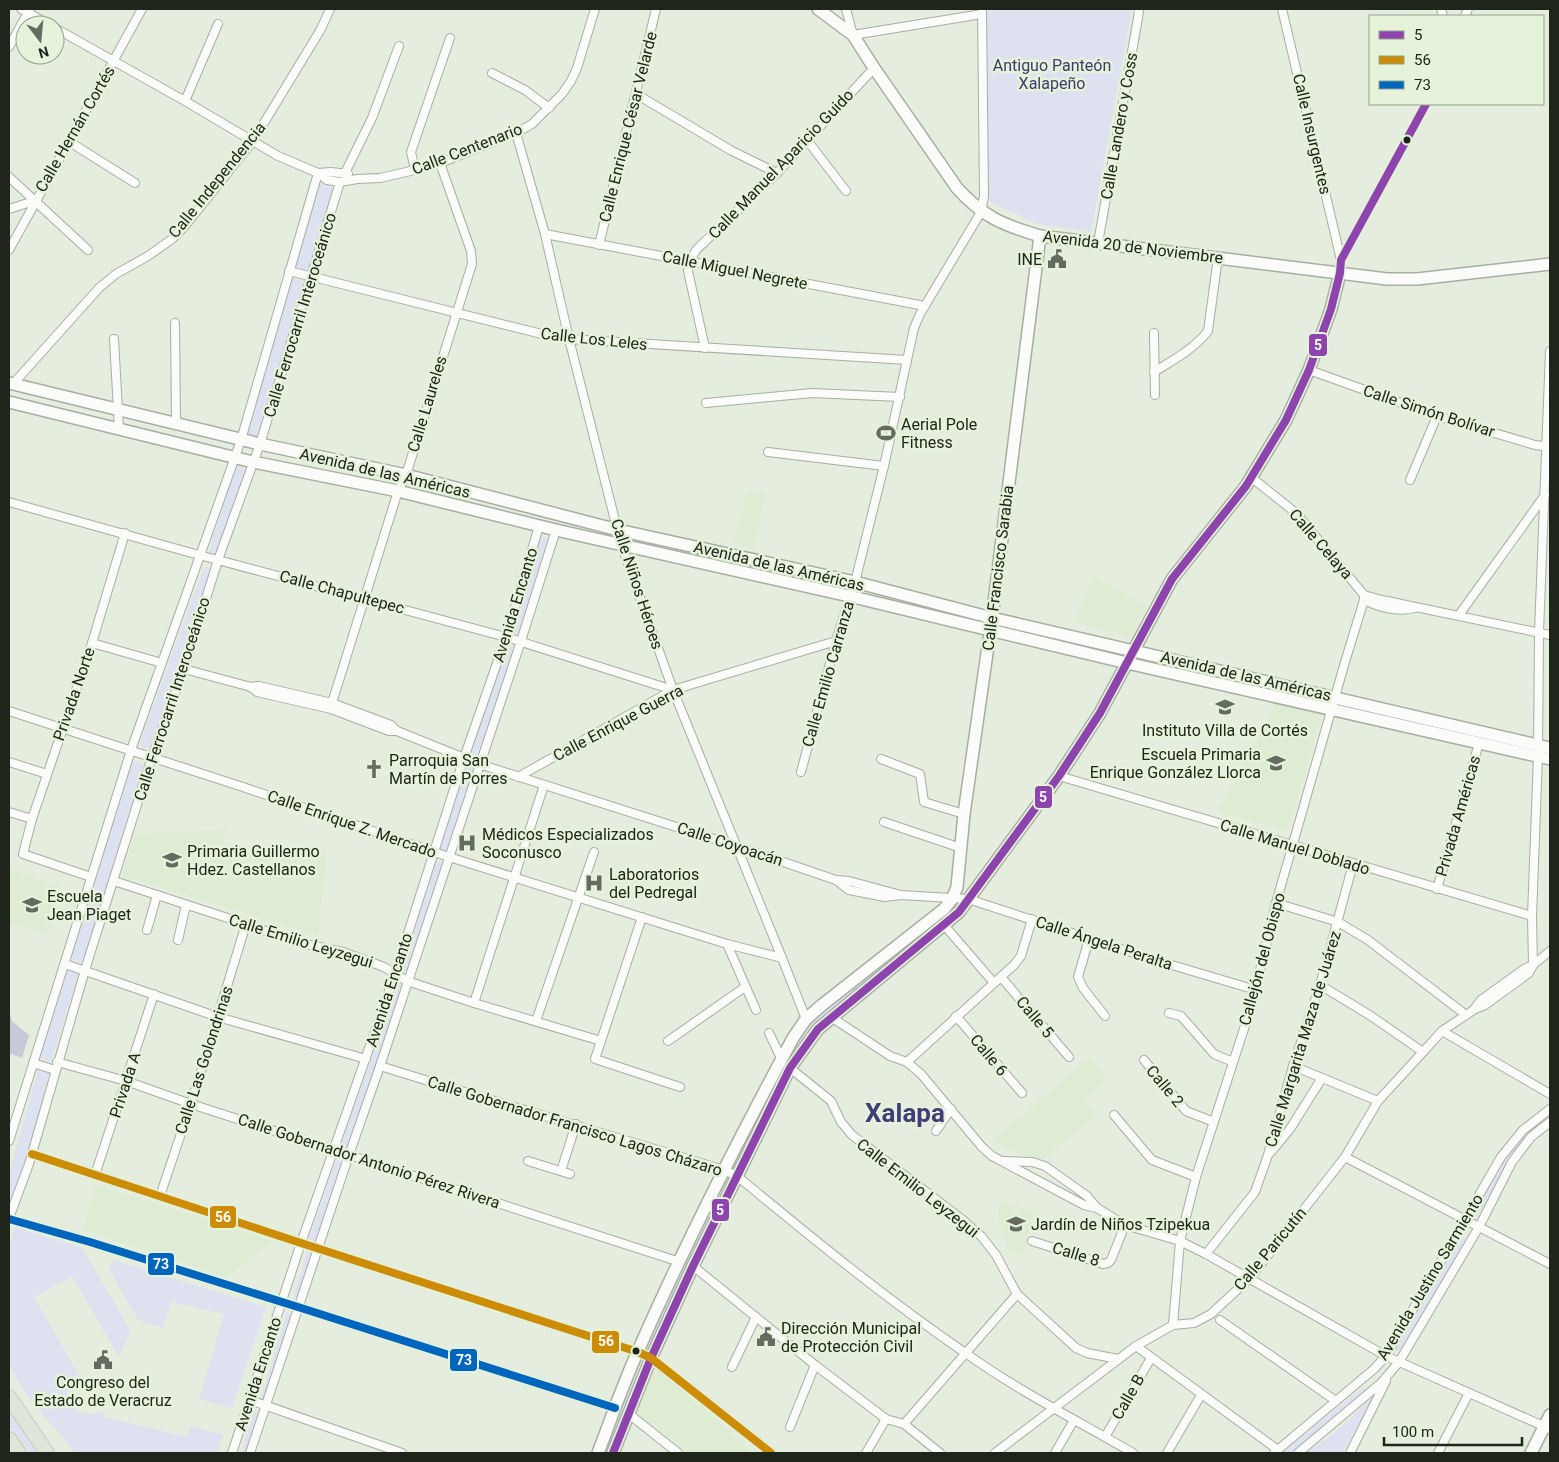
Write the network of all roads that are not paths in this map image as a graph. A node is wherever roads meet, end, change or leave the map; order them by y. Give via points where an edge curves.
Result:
1 (142, 9) edge
2 (330, 9) edge
3 (595, 9) edge
4 (656, 9) edge
5 (818, 9) edge
6 (846, 9) edge
7 (1138, 9) edge
8 (1282, 9) edge
9 (26, 10) edge
10 (982, 11) edge
11 (218, 24) dead end
12 (65, 34) edge
13 (853, 35) junction
14 (450, 38) dead end
15 (399, 46) dead end
16 (9, 47) edge
17 (113, 62) junction
18 (874, 68) junction
19 (492, 73) dead end
20 (636, 94) junction
21 (185, 101) junction
22 (1425, 105) edge
23 (549, 108) junction
24 (516, 133) junction
25 (253, 140) junction
26 (807, 140) junction
27 (68, 141) junction
28 (440, 163) junction
29 (415, 170) junction
30 (318, 173) junction
31 (345, 173) junction
32 (777, 173) junction
33 (9, 177) edge
34 (357, 179) junction
35 (340, 182) junction
36 (135, 183) dead end
37 (846, 191) dead end
38 (34, 201) junction
39 (9, 209) edge
40 (981, 212) junction
41 (545, 234) junction
42 (1040, 236) junction
43 (1098, 243) junction
44 (599, 245) junction
45 (9, 250) edge
46 (88, 250) dead end
47 (1218, 257) junction
48 (1341, 260) junction
49 (689, 262) junction
50 (1550, 264) edge
51 (289, 271) junction
52 (1340, 273) junction
53 (312, 276) junction
54 (925, 306) junction
55 (456, 312) junction
56 (175, 323) dead end
57 (1154, 333) dead end
58 (114, 339) dead end
59 (569, 339) junction
60 (704, 348) junction
61 (1550, 351) edge
62 (907, 360) junction
63 (1309, 370) junction
64 (1154, 372) junction
65 (10, 385) edge
66 (1155, 395) dead end
67 (900, 397) junction
68 (9, 402) edge
69 (706, 403) dead end
70 (117, 410) junction
71 (1437, 416) junction
72 (176, 424) junction
73 (119, 429) junction
74 (241, 440) junction
75 (260, 444) junction
76 (1549, 446) edge
77 (768, 452) dead end
78 (234, 458) junction
79 (253, 462) junction
80 (884, 466) junction
81 (406, 475) junction
82 (1252, 478) junction
83 (1410, 480) dead end
84 (398, 491) junction
85 (1545, 495) junction
86 (9, 502) edge
87 (540, 526) junction
88 (556, 530) junction
89 (618, 530) junction
90 (125, 533) junction
91 (621, 544) junction
92 (200, 555) junction
93 (218, 560) junction
94 (855, 582) junction
95 (849, 596) junction
96 (1364, 597) junction
97 (365, 598) junction
98 (1459, 615) junction
99 (992, 618) junction
100 (990, 631) junction
101 (1539, 632) junction
102 (1550, 634) edge
103 (506, 637) junction
104 (836, 641) junction
105 (521, 642) junction
106 (92, 643) junction
107 (1134, 651) junction
108 (162, 662) junction
109 (1127, 663) junction
110 (184, 669) junction
111 (251, 687) junction
112 (672, 690) junction
113 (1335, 696) junction
114 (332, 703) junction
115 (1332, 709) junction
116 (9, 712) edge
117 (62, 729) junction
118 (397, 731) junction
119 (1479, 743) junction
120 (1550, 748) edge
121 (131, 750) junction
122 (1538, 750) junction
123 (152, 757) junction
124 (464, 758) junction
125 (881, 759) dead end
126 (1550, 759) edge
127 (9, 762) edge
128 (479, 764) junction
129 (800, 772) dead end
130 (47, 774) junction
131 (1059, 776) junction
132 (518, 777) junction
133 (544, 785) junction
134 (9, 812) edge
135 (964, 814) junction
136 (32, 819) junction
137 (884, 822) dead end
138 (736, 846) junction
139 (1294, 846) junction
140 (961, 848) junction
141 (433, 851) junction
142 (594, 852) dead end
143 (449, 857) junction
144 (1353, 864) junction
145 (514, 876) junction
146 (91, 877) junction
147 (114, 881) junction
148 (1437, 889) junction
149 (157, 895) junction
150 (579, 898) junction
151 (952, 899) junction
152 (968, 900) junction
153 (1276, 904) junction
154 (186, 905) junction
155 (1532, 916) junction
156 (642, 917) junction
157 (1032, 919) junction
158 (1338, 922) junction
159 (246, 924) junction
160 (944, 925) junction
161 (147, 930) dead end
162 (1089, 939) junction
163 (178, 940) dead end
164 (727, 944) junction
165 (1550, 951) edge
166 (782, 958) junction
167 (65, 964) junction
168 (1533, 965) junction
169 (85, 970) junction
170 (395, 974) junction
171 (1001, 977) junction
172 (407, 981) junction
173 (994, 983) junction
174 (1320, 985) junction
175 (745, 987) junction
176 (1256, 990) junction
177 (154, 994) junction
178 (474, 1003) junction
179 (756, 1010) dead end
180 (1169, 1014) dead end
181 (1466, 1015) junction
182 (956, 1016) junction
183 (1105, 1016) dead end
184 (218, 1017) junction
185 (831, 1017) junction
186 (806, 1019) junction
187 (536, 1021) junction
188 (1442, 1031) junction
189 (769, 1034) dead end
190 (601, 1041) junction
191 (668, 1042) dead end
192 (1423, 1052) junction
193 (1069, 1057) dead end
194 (366, 1059) junction
195 (1144, 1060) dead end
196 (907, 1062) junction
197 (1233, 1062) junction
198 (34, 1063) junction
199 (786, 1064) junction
200 (56, 1066) junction
201 (380, 1066) junction
202 (1293, 1066) junction
203 (1322, 1078) junction
204 (126, 1081) junction
205 (680, 1088) dead end
206 (1022, 1093) dead end
207 (1550, 1094) edge
208 (1378, 1101) junction
209 (191, 1104) junction
210 (951, 1109) junction
211 (1550, 1109) edge
212 (1114, 1115) dead end
213 (1214, 1122) junction
214 (1550, 1122) edge
215 (576, 1124) junction
216 (936, 1131) dead end
217 (9, 1141) edge
218 (333, 1150) junction
219 (32, 1154) junction
220 (349, 1155) junction
221 (1268, 1155) junction
222 (1345, 1157) junction
223 (1002, 1161) junction
224 (528, 1162) dead end
225 (724, 1170) junction
226 (561, 1171) junction
227 (570, 1174) dead end
228 (95, 1175) junction
229 (737, 1176) junction
230 (1196, 1177) junction
231 (160, 1196) junction
232 (1097, 1208) junction
233 (9, 1218) edge
234 (1465, 1221) junction
235 (1125, 1225) junction
236 (1479, 1227) junction
237 (1032, 1241) dead end
238 (1180, 1242) junction
239 (301, 1243) junction
240 (319, 1249) junction
241 (1206, 1254) junction
242 (680, 1262) junction
243 (1550, 1264) edge
244 (693, 1266) junction
245 (1250, 1278) junction
246 (1017, 1294) junction
247 (281, 1302) junction
248 (298, 1306) junction
249 (756, 1317) junction
250 (1220, 1320) dead end
251 (1173, 1325) junction
252 (1136, 1346) junction
253 (638, 1352) junction
254 (964, 1353) junction
255 (1386, 1356) junction
256 (651, 1358) junction
257 (1118, 1358) junction
258 (1151, 1358) junction
259 (1398, 1362) junction
260 (815, 1365) junction
261 (732, 1367) dead end
262 (1389, 1374) junction
263 (1469, 1392) junction
264 (1201, 1395) junction
265 (9, 1397) edge
266 (250, 1400) junction
267 (1336, 1401) junction
268 (267, 1405) junction
269 (615, 1408) junction
270 (1055, 1409) junction
271 (629, 1414) junction
272 (1550, 1415) edge
273 (886, 1419) junction
274 (1074, 1420) junction
275 (904, 1424) junction
276 (790, 1427) dead end
277 (1547, 1428) edge
278 (1105, 1437) junction
279 (9, 1438) edge
280 (1130, 1452) edge
281 (1276, 1452) edge
282 (19, 1453) edge
283 (47, 1453) edge
284 (232, 1453) edge
285 (250, 1453) edge
286 (402, 1453) edge
287 (598, 1453) edge
288 (613, 1453) edge
289 (678, 1453) edge
290 (771, 1453) edge
291 (866, 1453) edge
292 (940, 1453) edge
293 (995, 1453) edge
294 (1055, 1453) edge
295 (1167, 1453) edge
296 (1298, 1453) edge
297 (1350, 1453) edge
298 (1438, 1453) edge
299 (1531, 1453) edge

1 - 17 street, Calle Hernán Cortés
2 - 25 street, Calle Independencia
3 - 23 street, Calle Centenario via 571,81
4 - 20 street, Calle Enrique César Velarde
5 - 13 main road, Avenida 20 de Noviembre
6 - 13 street
7 - 43 street, Calle Landero y Coss
8 - 48 street, Calle Insurgentes
9 - 16 street
10 - 13 street
10 - 40 street via 984,196
11 - 21 street
12 - 17 street, Calle Centenario
13 - 18 main road, Avenida 20 de Noviembre
14 - 29 street via 411,152
15 - 31 street via 372,118
17 - 21 street, Calle Centenario
17 - 27 street, Calle Hernán Cortés
18 - 26 street, Calle Manuel Aparicio Guido
18 - 40 main road, Avenida 20 de Noviembre via 957,188
19 - 23 street
20 - 32 street via 732,151
20 - 44 street, Calle Enrique César Velarde
21 - 25 street, Calle Centenario
22 - 48 street
23 - 24 street, Calle Centenario
24 - 28 street, Calle Centenario
24 - 41 street, Calle Niños Héroes
25 - 30 street, Calle Centenario via 278,156
25 - 65 street, Calle Independencia via 172,239 99,288
26 - 32 street, Calle Manuel Aparicio Guido
26 - 37 street
27 - 36 street
27 - 38 street, Calle Hernán Cortés
28 - 29 street, Calle Centenario
28 - 55 street, Calle Laureles via 471,251 472,264
29 - 34 street, Calle Centenario via 380,178
30 - 31 street, Calle Centenario
30 - 35 street, Calle Centenario via 327,180
30 - 51 street, Calle Ferrocarril Interoceánico
31 - 34 street, Calle Centenario
32 - 49 street, Calle Manuel Aparicio Guido via 697,250
33 - 38 street
34 - 35 street, Calle Centenario
35 - 53 street, Calle Ferrocarril Interoceánico
38 - 39 street
38 - 45 street, Calle Hernán Cortés
38 - 46 street
40 - 42 main road, Avenida 20 de Noviembre
40 - 54 street, Calle Emilio Carranza
41 - 44 street, Calle Miguel Negrete
41 - 59 street, Calle Niños Héroes
42 - 43 main road, Avenida 20 de Noviembre
42 - 99 main road, Calle Francisco Sarabia
43 - 47 main road, Avenida 20 de Noviembre
44 - 49 street, Calle Miguel Negrete
47 - 52 main road, Avenida 20 de Noviembre
47 - 64 street via 1208,332 1183,354
48 - 52 street
49 - 54 street, Calle Miguel Negrete
49 - 60 street via 689,280
50 - 52 main road, Avenida 20 de Noviembre via 1418,279
51 - 53 street, Calle Los Leles
51 - 74 street, Calle Ferrocarril Interoceánico
52 - 63 main road
53 - 55 street, Calle Los Leles
53 - 75 street, Calle Ferrocarril Interoceánico
54 - 62 street, Calle Emilio Carranza via 914,328
55 - 59 street, Calle Los Leles
55 - 81 street, Calle Laureles
56 - 72 street
57 - 64 street
58 - 70 street
59 - 60 street, Calle Los Leles
59 - 89 street, Calle Niños Héroes
60 - 62 street, Calle Los Leles
61 - 76 street
62 - 67 street, Calle Emilio Carranza
63 - 71 street, Calle Simón Bolívar
63 - 82 main road via 1286,420
64 - 66 street
65 - 70 main road, Avenida de las Américas
67 - 69 street via 812,393
67 - 80 street, Calle Emilio Carranza
68 - 73 main road, Avenida de las Américas
70 - 72 main road, Avenida de las Américas
70 - 73 street
71 - 76 street, Calle Simón Bolívar via 1535,445
71 - 83 street
72 - 74 main road, Avenida de las Américas
73 - 78 main road, Avenida de las Américas
74 - 75 main road, Avenida de las Américas
74 - 78 street, Calle Ferrocarril Interoceánico
75 - 79 street, Calle Ferrocarril Interoceánico
75 - 81 main road, Avenida de las Américas
76 - 85 street
77 - 80 street
78 - 79 main road, Avenida de las Américas
78 - 92 street, Calle Ferrocarril Interoceánico
79 - 84 main road, Avenida de las Américas
79 - 93 street, Calle Ferrocarril Interoceánico
80 - 94 street, Calle Emilio Carranza
81 - 84 street, Calle Laureles
81 - 89 main road, Avenida de las Américas
82 - 96 street, Calle Celaya via 1296,513
82 - 107 main road via 1172,578
84 - 87 main road, Avenida de las Américas
84 - 97 street, Calle Laureles
85 - 98 street
85 - 101 street
86 - 90 street, Calle Chapultepec
87 - 88 main road, Avenida de las Américas
87 - 103 street, Avenida Encanto
88 - 91 main road, Avenida de las Américas
88 - 105 street, Avenida Encanto
89 - 91 street, Calle Niños Héroes
89 - 94 main road, Avenida de las Américas
90 - 92 street, Calle Chapultepec
90 - 106 street, Privada Norte
91 - 95 main road, Avenida de las Américas
91 - 112 street, Calle Niños Héroes
92 - 93 street, Calle Chapultepec
92 - 108 street, Calle Ferrocarril Interoceánico
93 - 97 street, Calle Chapultepec
93 - 110 street, Calle Ferrocarril Interoceánico
94 - 95 street, Calle Emilio Carranza
94 - 99 main road, Avenida de las Américas
95 - 100 main road, Avenida de las Américas
95 - 104 street, Calle Emilio Carranza
96 - 98 street
96 - 113 street, Callejón del Obispo
97 - 103 street, Calle Chapultepec
97 - 114 street, Calle Laureles
98 - 101 street
99 - 100 main road, Calle Francisco Sarabia
99 - 107 main road, Avenida de las Américas
100 - 109 main road, Avenida de las Américas
100 - 135 main road, Calle Francisco Sarabia
101 - 102 street
101 - 122 street
103 - 105 street, Calle Chapultepec
103 - 124 street, Avenida Encanto
104 - 112 street, Calle Enrique Guerra
104 - 129 street, Calle Emilio Carranza
105 - 112 street, Calle Chapultepec
105 - 128 street, Avenida Encanto
106 - 108 street
106 - 117 street, Privada Norte
107 - 109 main road
107 - 113 main road, Avenida de las Américas
108 - 121 street, Calle Ferrocarril Interoceánico
109 - 115 main road, Avenida de las Américas
109 - 131 main road via 1100,713
110 - 111 street, Calle Coyoacán
110 - 123 street, Calle Ferrocarril Interoceánico
111 - 114 street, Calle Coyoacán via 259,686
111 - 118 street, Calle Coyoacán via 257,692 331,708 389,731
112 - 132 street, Calle Enrique Guerra
112 - 138 street, Calle Niños Héroes
113 - 115 street, Callejón del Obispo
113 - 122 main road, Avenida de las Américas
114 - 118 street, Calle Coyoacán via 391,725
115 - 119 main road, Avenida de las Américas
115 - 139 street, Callejón del Obispo
116 - 117 street, Calle Enrique Z. Mercado
117 - 121 street, Calle Enrique Z. Mercado
117 - 130 street, Privada Norte
118 - 124 street, Calle Coyoacán
119 - 122 main road, Avenida de las Américas
119 - 148 street, Privada Américas
120 - 122 main road, Avenida de las Américas
121 - 123 street, Calle Enrique Z. Mercado
121 - 146 street, Calle Ferrocarril Interoceánico
122 - 126 main road, Avenida de las Américas
122 - 155 street
123 - 141 street, Calle Enrique Z. Mercado
123 - 147 street, Calle Ferrocarril Interoceánico
124 - 128 street, Calle Coyoacán
124 - 141 street, Avenida Encanto
125 - 135 street via 920,774 924,802
127 - 130 street
128 - 132 street, Calle Coyoacán
128 - 143 street, Avenida Encanto
130 - 136 street, Privada Norte
131 - 139 street, Calle Manuel Doblado
131 - 152 main road
132 - 133 street, Calle Coyoacán
133 - 138 street, Calle Coyoacán
133 - 145 street
134 - 136 street
135 - 140 main road, Calle Francisco Sarabia
136 - 146 street, Privada Norte via 23,854
137 - 140 street
138 - 151 street, Calle Coyoacán via 836,880 901,895
138 - 166 street, Calle Niños Héroes
139 - 144 street, Calle Manuel Doblado
139 - 153 street, Callejón del Obispo
140 - 151 main road, Calle Francisco Sarabia via 957,887
141 - 143 street, Calle Enrique Z. Mercado
141 - 170 street, Avenida Encanto
142 - 150 street
143 - 145 street, Calle Enrique Z. Mercado
143 - 172 street, Avenida Encanto
144 - 148 street, Calle Manuel Doblado
144 - 158 street, Calle Margarita Maza de Juárez
145 - 150 street, Calle Enrique Z. Mercado
145 - 178 street
146 - 167 street, Calle Ferrocarril Interoceánico
147 - 149 street, Calle Emilio Leyzegui
147 - 169 street, Calle Ferrocarril Interoceánico
148 - 155 street, Calle Manuel Doblado
149 - 154 street, Calle Emilio Leyzegui
149 - 161 street
150 - 156 street, Calle Enrique Z. Mercado
150 - 187 street
151 - 152 street, Calle Ángela Peralta
151 - 186 main road via 944,909
152 - 157 street, Calle Ángela Peralta
152 - 160 main road
153 - 158 street, Calle Margarita Maza de Juárez
153 - 176 street, Callejón del Obispo
154 - 159 street, Calle Emilio Leyzegui
154 - 163 street
155 - 168 street
156 - 164 street, Calle Enrique Z. Mercado
156 - 190 street
157 - 162 street, Calle Ángela Peralta
157 - 171 street via 1021,956
158 - 174 street, Calle Margarita Maza de Juárez
158 - 181 street via 1368,940
159 - 170 street, Calle Emilio Leyzegui via 296,942 343,952
159 - 184 street, Calle Las Golondrinas
160 - 173 street
160 - 185 main road
162 - 176 street, Calle Ángela Peralta
162 - 183 street via 1078,977
164 - 166 street, Calle Enrique Z. Mercado
164 - 175 street
165 - 168 street, Calle Paricutín
166 - 186 street, Calle Niños Héroes
167 - 169 street
167 - 198 street, Calle Ferrocarril Interoceánico
168 - 181 street, Calle Paricutín via 1529,973
169 - 177 street
169 - 200 street, Calle Ferrocarril Interoceánico
170 - 172 street, Calle Emilio Leyzegui
170 - 194 street, Avenida Encanto
171 - 173 street
171 - 193 street, Calle 5
172 - 178 street, Calle Emilio Leyzegui
172 - 201 street, Avenida Encanto
173 - 182 street
174 - 192 street
174 - 202 street, Calle Margarita Maza de Juárez
175 - 179 street
175 - 191 street
176 - 197 street, Callejón del Obispo
177 - 184 street
177 - 204 street, Privada A
178 - 187 street, Calle Emilio Leyzegui
180 - 197 street via 1181,1016 1214,1054
181 - 188 street, Calle Paricutín
182 - 196 street
182 - 206 street, Calle 6
184 - 194 street
184 - 209 street, Calle Las Golondrinas
185 - 196 street via 890,1056
185 - 199 main road
186 - 199 main road
187 - 190 street, Calle Emilio Leyzegui
188 - 192 street, Calle Paricutín
188 - 207 street
189 - 199 street
190 - 205 street via 594,1059
192 - 208 street, Calle Paricutín
194 - 218 street, Avenida Encanto
195 - 213 street, Calle 2 via 1186,1110
196 - 210 street
197 - 213 street, Callejón del Obispo
198 - 200 street, Calle Gobernador Antonio Pérez Rivera
198 - 217 street, Calle Ferrocarril Interoceánico
199 - 225 main road
199 - 229 main road
199 - 246 street, Calle Emilio Leyzegui via 832,1101 841,1122 852,1135 982,1237 996,1255
200 - 204 street, Calle Gobernador Antonio Pérez Rivera
200 - 219 street, Calle Ferrocarril Interoceánico
201 - 215 street, Calle Gobernador Francisco Lagos Cházaro
201 - 220 street, Avenida Encanto
202 - 203 street
202 - 221 street, Calle Margarita Maza de Juárez
203 - 208 street
203 - 221 street, Calle Margarita Maza de Juárez via 1290,1129
204 - 209 street, Calle Gobernador Antonio Pérez Rivera
204 - 228 street, Privada A
208 - 222 street, Calle Paricutín
209 - 218 street, Calle Gobernador Antonio Pérez Rivera
209 - 231 street, Calle Las Golondrinas
210 - 216 street
210 - 223 street via 982,1147
211 - 234 street, Avenida Justino Sarmiento via 1524,1130 1501,1157
212 - 230 street via 1152,1160
213 - 230 street, Callejón del Obispo
214 - 236 street, Avenida Justino Sarmiento via 1531,1137 1512,1162
215 - 225 street, Calle Gobernador Francisco Lagos Cházaro
215 - 226 street
218 - 220 street, Calle Gobernador Antonio Pérez Rivera
218 - 239 street, Avenida Encanto
219 - 228 street
219 - 233 street, Calle Ferrocarril Interoceánico
220 - 240 street, Avenida Encanto
220 - 242 street, Calle Gobernador Antonio Pérez Rivera
221 - 241 street, Calle Margarita Maza de Juárez via 1255,1192
222 - 234 street
222 - 245 street, Calle Paricutín
223 - 232 street via 1084,1205
223 - 232 street via 1045,1166 1087,1196
224 - 226 street
225 - 229 street, Calle Gobernador Francisco Lagos Cházaro
225 - 242 main road
226 - 227 street
228 - 231 street
229 - 244 main road
229 - 254 street, Calle Gobernador Francisco Lagos Cházaro via 829,1252
230 - 238 street, Callejón del Obispo
231 - 239 street
232 - 235 street
233 - 247 street
234 - 236 street
234 - 255 street, Avenida Justino Sarmiento
235 - 237 street, Calle 8 via 1111,1260 1103,1264
235 - 238 street
236 - 243 street
236 - 259 street, Avenida Justino Sarmiento
238 - 241 street
238 - 251 street, Callejón del Obispo
239 - 240 street
239 - 247 street, Avenida Encanto
240 - 248 street, Avenida Encanto
240 - 253 street
241 - 245 street
242 - 253 main road
244 - 249 street
244 - 256 main road
245 - 251 street, Calle Paricutín via 1211,1314 1194,1323
245 - 255 street
246 - 254 street
246 - 257 street, Calle Emilio Leyzegui via 1076,1348 1087,1354
247 - 248 street
247 - 266 street, Avenida Encanto
248 - 268 street, Avenida Encanto
248 - 269 street
249 - 260 street
249 - 261 street
250 - 267 street
251 - 252 street, Calle Paricutín
252 - 257 street, Calle Paricutín
252 - 258 street
253 - 256 street
253 - 269 main road
254 - 270 street, Calle Gobernador Francisco Lagos Cházaro
254 - 275 street
255 - 259 street
255 - 267 street, Avenida Justino Sarmiento
256 - 271 main road
256 - 290 street
257 - 270 street, Calle Paricutín
258 - 264 street
258 - 278 street, Calle B
259 - 262 street, Avenida Justino Sarmiento
259 - 263 street
260 - 273 street
260 - 276 street
262 - 296 street, Avenida Justino Sarmiento
262 - 297 street
263 - 277 street
263 - 298 street
264 - 281 street
264 - 295 street
265 - 283 highway
266 - 268 street
266 - 284 street, Avenida Encanto
267 - 281 street, Avenida Justino Sarmiento
268 - 285 street, Avenida Encanto
268 - 286 street
269 - 287 main road
270 - 274 street
270 - 293 street, Calle Paricutín
271 - 288 main road
271 - 289 street
272 - 277 main road
273 - 275 street
273 - 291 street
274 - 278 street
274 - 294 street
275 - 292 street
277 - 299 main road
278 - 280 street
279 - 282 highway

